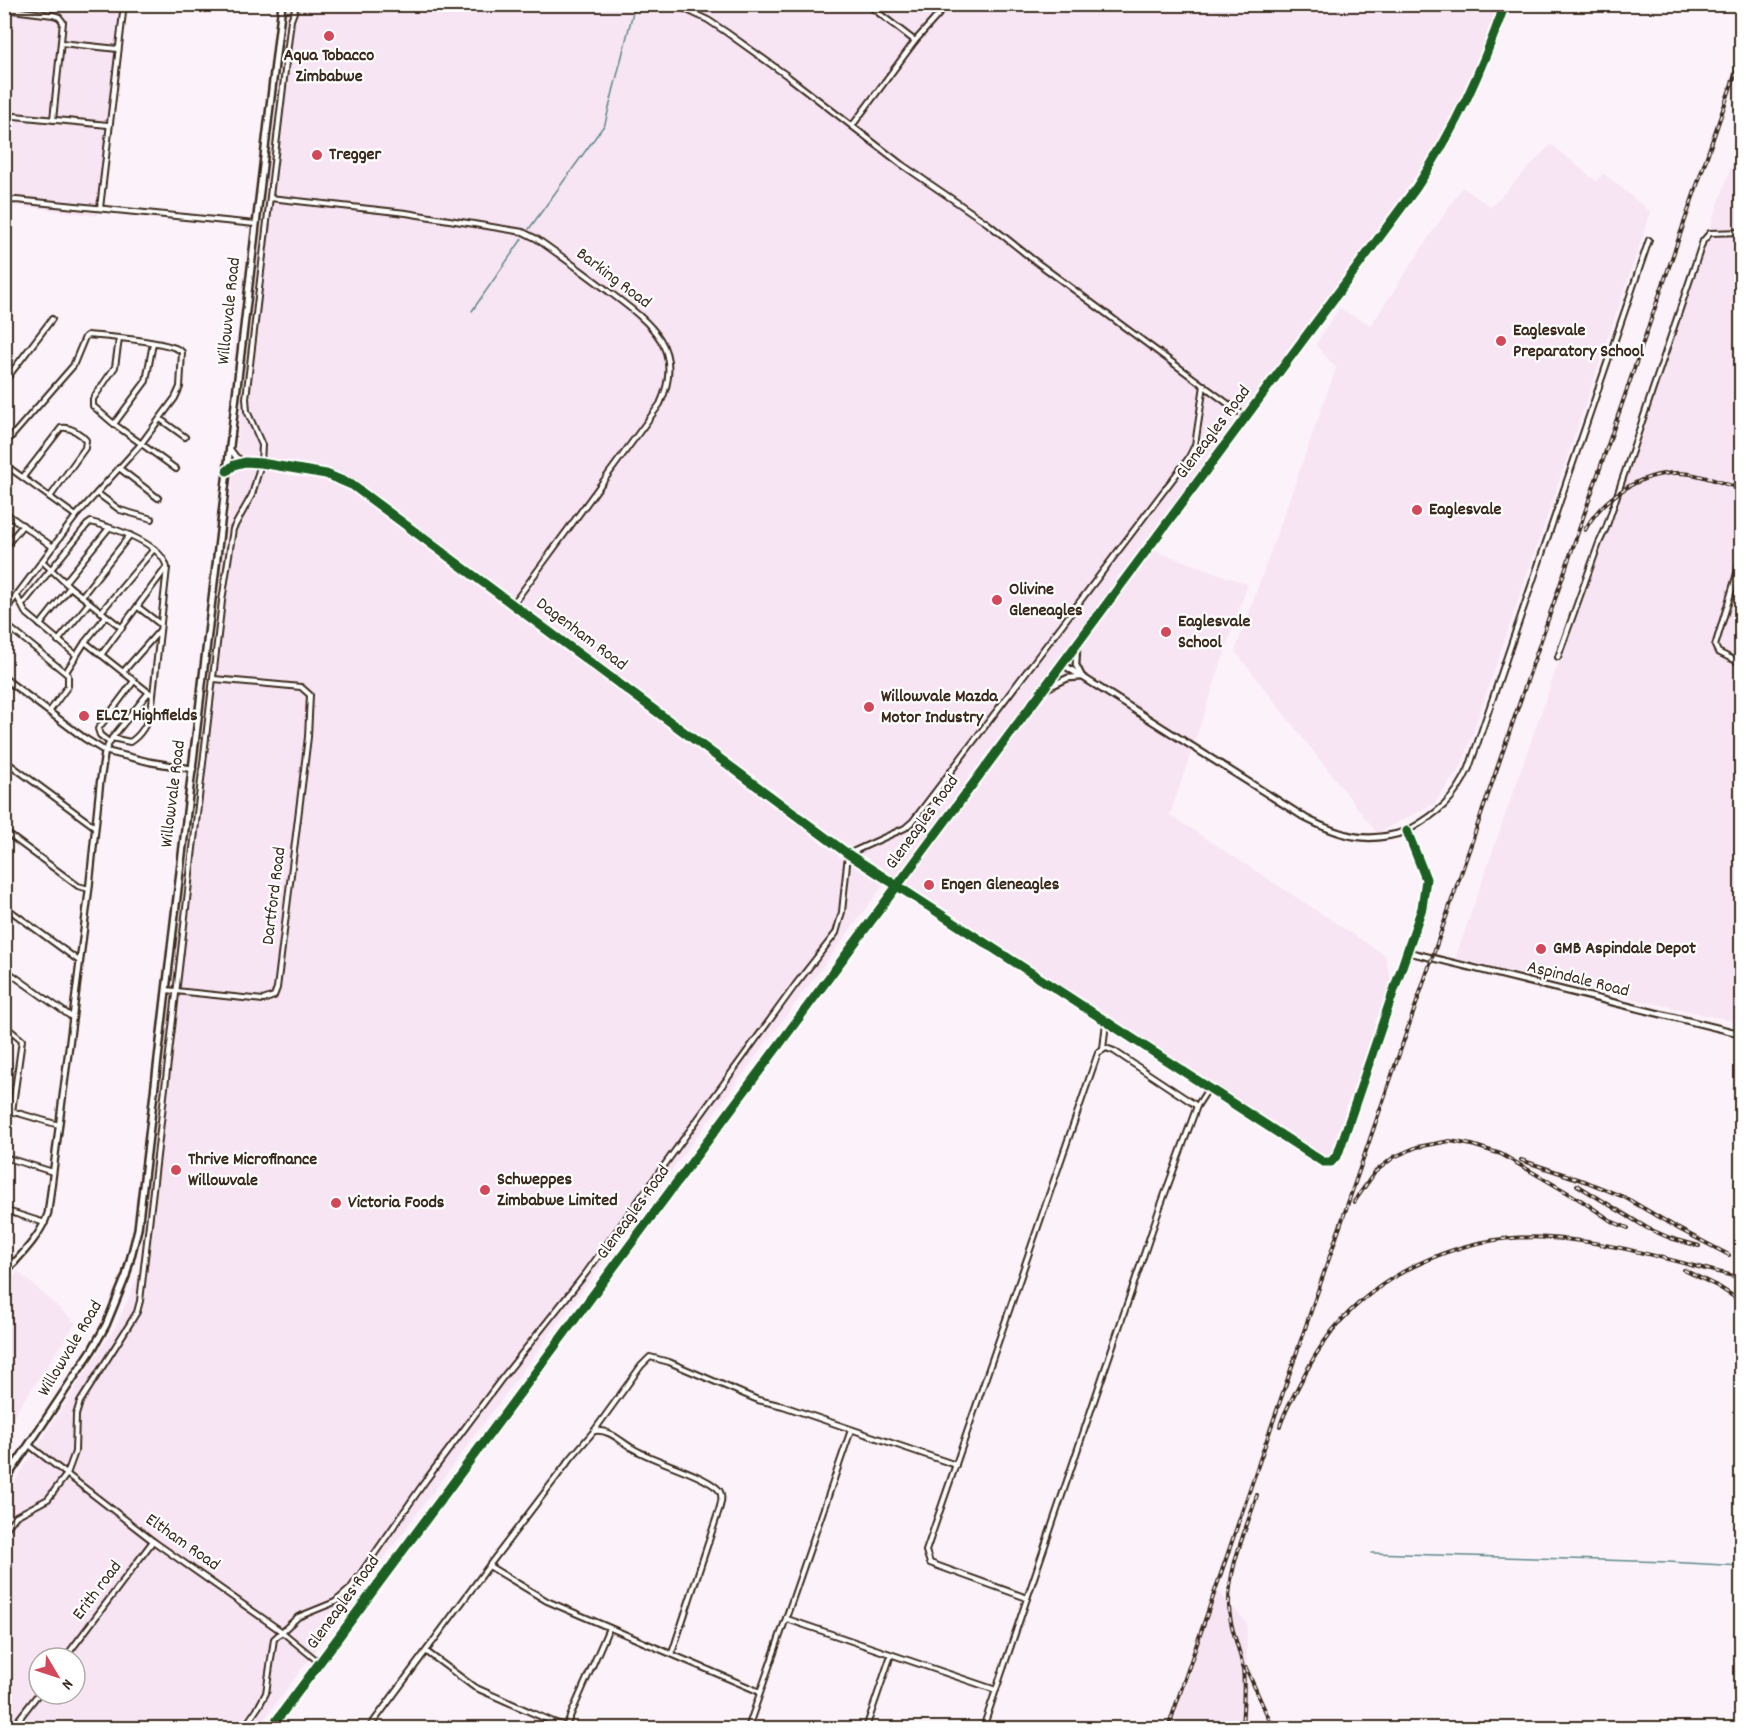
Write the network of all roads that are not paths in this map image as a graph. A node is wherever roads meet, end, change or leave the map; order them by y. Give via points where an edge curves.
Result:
1 (124, 4) edge
2 (282, 4) edge
3 (297, 4) edge
4 (674, 4) edge
5 (867, 4) edge
6 (948, 4) edge
7 (1505, 4) edge
8 (4, 9) edge
9 (915, 41) junction
10 (61, 43) junction
11 (118, 49) junction
12 (4, 115) edge
13 (52, 120) junction
14 (108, 125) junction
15 (852, 126) junction
16 (270, 198) junction
17 (4, 201) edge
18 (100, 208) junction
19 (255, 224) junction
20 (1742, 232) edge
21 (1649, 240) dead end
22 (52, 320) dead end
23 (119, 339) junction
24 (153, 343) junction
25 (4, 382) edge
26 (1204, 385) junction
27 (1247, 417) junction
28 (160, 418) junction
29 (114, 424) junction
30 (185, 437) dead end
31 (141, 444) junction
32 (4, 445) edge
33 (230, 448) junction
34 (245, 462) junction
35 (261, 463) junction
36 (4, 464) edge
37 (119, 468) junction
38 (176, 469) dead end
39 (227, 471) junction
40 (22, 477) junction
41 (97, 493) junction
42 (50, 497) junction
43 (158, 498) dead end
44 (4, 512) edge
45 (76, 516) junction
46 (152, 519) dead end
47 (23, 525) junction
48 (109, 528) junction
49 (130, 535) junction
50 (53, 547) junction
51 (4, 548) edge
52 (154, 549) junction
53 (1742, 557) edge
54 (43, 562) junction
55 (167, 568) junction
56 (51, 569) junction
57 (65, 582) junction
58 (70, 587) junction
59 (17, 596) junction
60 (82, 596) junction
61 (89, 603) junction
62 (513, 604) junction
63 (22, 605) junction
64 (138, 607) junction
65 (4, 612) edge
66 (101, 612) junction
67 (106, 616) junction
68 (4, 623) edge
69 (40, 625) junction
70 (161, 626) junction
71 (122, 628) junction
72 (58, 641) junction
73 (1078, 641) junction
74 (85, 642) junction
75 (76, 655) junction
76 (101, 655) junction
77 (1558, 657) dead end
78 (1062, 664) junction
79 (1742, 664) edge
80 (66, 672) junction
81 (123, 672) junction
82 (1082, 677) junction
83 (4, 678) edge
84 (214, 679) junction
85 (135, 681) junction
86 (1042, 690) junction
87 (151, 693) junction
88 (49, 712) junction
89 (111, 740) junction
90 (105, 751) junction
91 (4, 760) edge
92 (193, 769) junction
93 (95, 827) junction
94 (4, 831) edge
95 (1407, 831) junction
96 (848, 854) junction
97 (897, 887) junction
98 (89, 889) junction
99 (4, 906) edge
100 (1408, 952) junction
101 (79, 961) junction
102 (4, 969) edge
103 (166, 990) junction
104 (176, 991) junction
105 (73, 1018) junction
106 (1106, 1022) junction
107 (4, 1025) edge
108 (1742, 1034) edge
109 (1103, 1049) junction
110 (1208, 1089) junction
111 (1197, 1106) junction
112 (4, 1109) edge
113 (12, 1112) junction
114 (59, 1125) junction
115 (4, 1157) edge
116 (52, 1172) junction
117 (4, 1210) edge
118 (45, 1222) junction
119 (4, 1259) edge
120 (15, 1262) junction
121 (4, 1274) edge
122 (851, 1430) junction
123 (594, 1431) junction
124 (29, 1445) junction
125 (956, 1465) junction
126 (67, 1474) junction
127 (4, 1482) edge
128 (4, 1531) edge
129 (153, 1541) junction
130 (489, 1566) junction
131 (1027, 1598) junction
132 (787, 1619) junction
133 (609, 1628) junction
134 (281, 1631) junction
135 (74, 1646) edge
136 (427, 1652) junction
137 (672, 1653) junction
138 (891, 1655) junction
139 (320, 1663) junction
140 (996, 1690) junction
141 (760, 1692) junction
142 (29, 1706) edge
143 (553, 1722) junction
144 (566, 1726) junction
145 (12, 1728) edge
146 (244, 1728) edge
147 (271, 1728) edge
148 (369, 1728) edge
149 (550, 1728) edge
150 (572, 1728) edge
151 (748, 1728) edge
152 (866, 1728) edge
153 (983, 1728) edge

1 - 11 street
2 - 19 main road, Willowvale Road
3 - 16 street via 291,20
4 - 15 street via 726,32
5 - 9 street
6 - 9 street
7 - 27 street, Gleneagles Road via 1471,93 1432,164
8 - 10 street via 59,17 63,25
9 - 15 street
10 - 11 street
10 - 13 street
11 - 14 street
12 - 13 street
13 - 14 street
14 - 18 street
15 - 26 street
16 - 35 street via 246,398 247,411 262,445
16 - 62 street, Barking Road via 406,213 523,232 646,320 662,341 668,376 660,404
17 - 18 street
18 - 19 street
19 - 33 main road, Willowvale Road
20 - 77 street via 1710,233 1703,241
21 - 95 street via 1469,768 1442,808
22 - 25 street
23 - 24 street
23 - 29 street via 115,367 92,403
23 - 32 street via 85,336 73,366
24 - 28 street via 177,347 183,356 178,393
24 - 29 street via 146,381
26 - 27 street
26 - 96 street via 1195,445 1188,459 913,821
27 - 73 street, Gleneagles Road
28 - 30 street
28 - 31 street
29 - 31 street
31 - 37 street
31 - 38 street
33 - 34 street
33 - 39 main road, Willowvale Road
34 - 35 street, Dagenham Road
34 - 39 street
35 - 62 street, Dagenham Road via 326,474 352,485
35 - 84 street via 252,495 233,529
36 - 40 street
37 - 41 street
37 - 43 street
39 - 92 main road, Willowvale Road
40 - 42 street
40 - 42 street via 61,428 82,436 85,448
41 - 45 street
41 - 46 street via 120,510
42 - 45 street
44 - 47 street
45 - 50 street
47 - 50 street
47 - 51 street
48 - 49 street
48 - 56 street via 89,523
48 - 57 street
49 - 52 street
49 - 60 street
50 - 54 street
52 - 55 street
52 - 66 street
53 - 79 street via 1715,646 1718,652
54 - 56 street
54 - 59 street
55 - 64 street
55 - 70 street
56 - 57 street
56 - 63 street
57 - 58 street
58 - 60 street
58 - 69 street
59 - 63 street
59 - 65 street
60 - 61 street
61 - 66 street
61 - 72 street
62 - 96 street, Dagenham Road
63 - 69 street
64 - 70 street
64 - 71 street
66 - 67 street
67 - 71 street
67 - 74 street
68 - 80 street
69 - 72 street
70 - 81 street
70 - 87 street
71 - 76 street
72 - 75 street
73 - 78 street, Gleneagles Road
73 - 82 street via 1076,665
74 - 75 street
74 - 76 street
75 - 80 street
76 - 81 street
78 - 82 street
78 - 86 street, Gleneagles Road
80 - 88 street via 68,686
81 - 85 street
82 - 86 street via 1068,678
82 - 95 street via 1325,828 1363,838
83 - 88 street
84 - 104 street
84 - 104 street, Dartford Road via 301,687 310,701 308,737 276,993 270,999 254,1000
85 - 87 street
85 - 89 street via 99,729 100,735
86 - 97 street, Gleneagles Road
87 - 89 street
87 - 89 street via 147,725 136,738 130,742
88 - 90 street
89 - 90 street
90 - 92 street
90 - 93 street
91 - 93 street
92 - 103 main road, Willowvale Road
93 - 98 street
94 - 98 street via 78,886
95 - 100 street via 1426,886
96 - 97 street, Dagenham Road
96 - 134 street via 836,933 586,1273 433,1471 350,1589 335,1602 297,1617
97 - 106 street
97 - 139 street, Gleneagles Road
98 - 101 street
99 - 101 street
100 - 108 street, Aspindale Road
100 - 110 street via 1334,1160 1320,1161
101 - 105 street
102 - 105 street
103 - 104 street, Dartford Road
103 - 124 main road, Willowvale Road via 138,1229 126,1276 92,1350
104 - 126 street via 140,1301 80,1402 75,1452
105 - 114 street
106 - 109 street
106 - 110 street
107 - 113 street via 22,1040
109 - 111 street via 1114,1051
109 - 125 street via 1095,1059
110 - 111 street
111 - 131 street
112 - 113 street
113 - 114 street
114 - 116 street
115 - 116 street
116 - 118 street
117 - 118 street
118 - 120 street
119 - 120 street
120 - 121 street
122 - 123 street via 758,1400 650,1357
122 - 125 street
122 - 132 street
123 - 130 street
123 - 137 street via 606,1431 721,1493 719,1510
124 - 126 street, Eltham Road
124 - 127 main road, Willowvale Road
125 - 131 street via 926,1551 928,1560
126 - 128 street via 48,1499 21,1512
126 - 129 street, Eltham Road
129 - 134 street, Eltham Road
129 - 135 street, Erith road
130 - 133 street via 534,1594
130 - 136 street
131 - 140 street
132 - 138 street
132 - 141 street
133 - 137 street
133 - 144 street
134 - 139 street, Eltham Road
134 - 146 street via 274,1639 263,1700
136 - 143 street via 474,1687
136 - 148 street
137 - 141 street
138 - 140 street
138 - 152 street
139 - 147 street, Gleneagles Road
140 - 153 street
141 - 151 street
142 - 145 street
143 - 144 street
143 - 149 street
144 - 150 street

